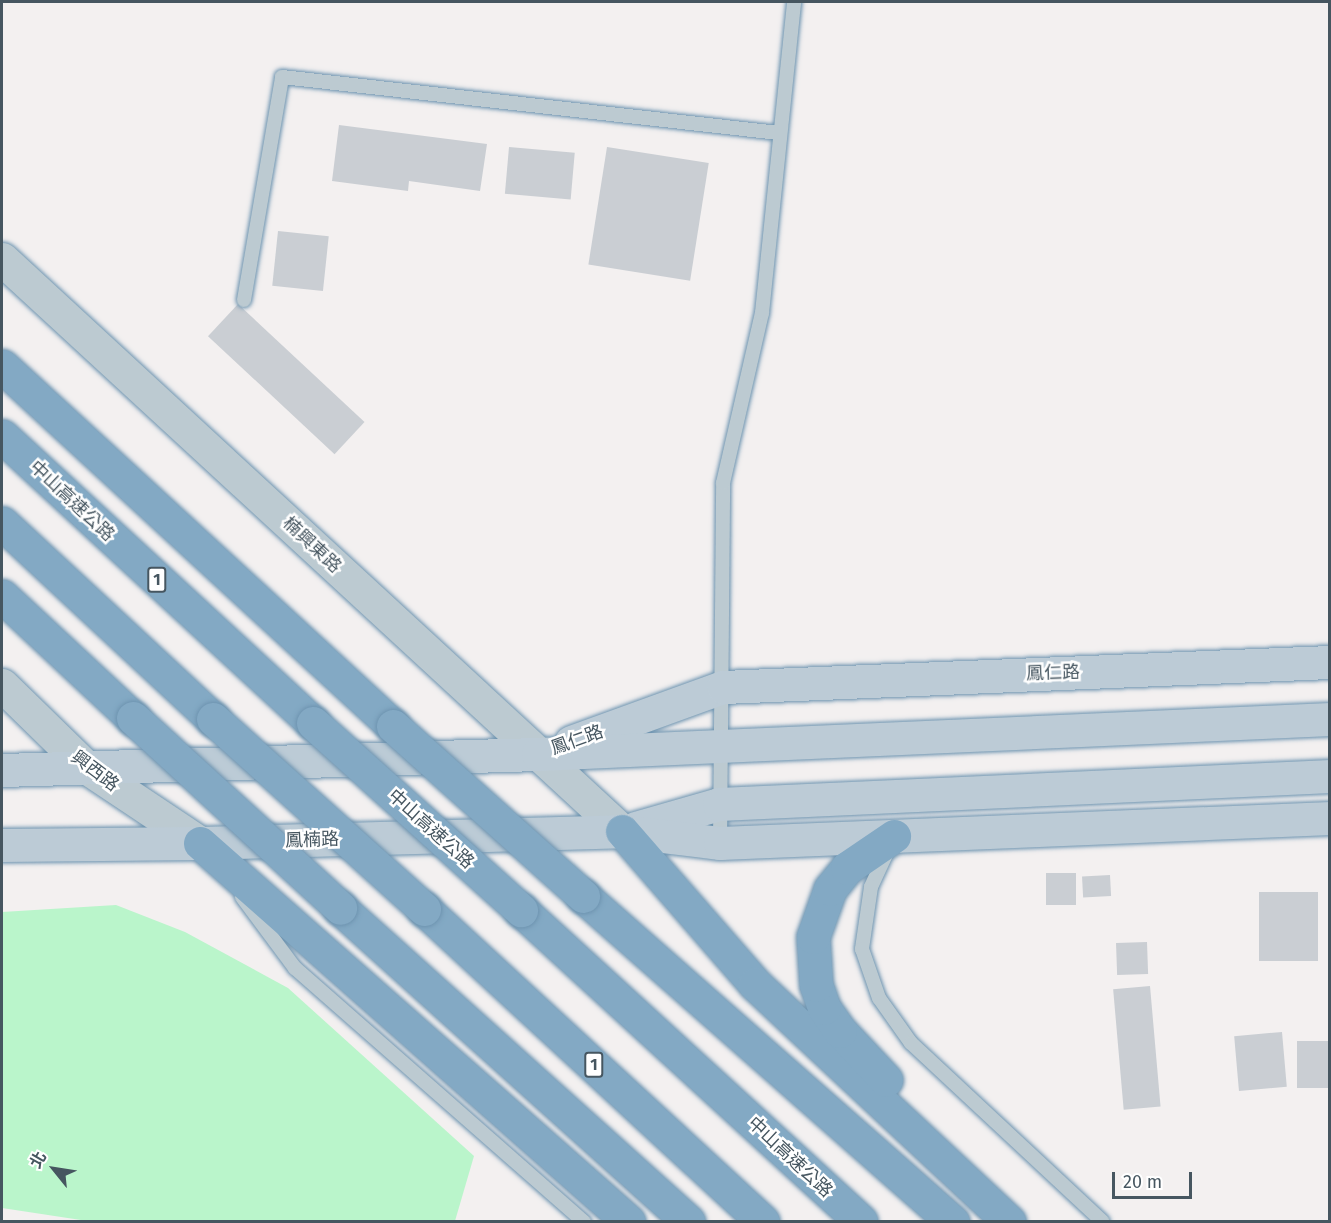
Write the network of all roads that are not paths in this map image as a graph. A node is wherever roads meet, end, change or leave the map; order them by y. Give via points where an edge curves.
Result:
1 (794, 2) edge
2 (779, 133) junction
3 (2, 259) edge
4 (244, 300) dead end
5 (2, 366) edge
6 (2, 436) edge
7 (2, 523) edge
8 (2, 596) edge
9 (1329, 662) edge
10 (2, 685) edge
11 (723, 687) junction
12 (1329, 719) edge
13 (722, 744) junction
14 (538, 754) junction
15 (86, 767) junction
16 (2, 770) edge
17 (1329, 776) edge
18 (720, 804) junction
19 (1329, 818) edge
20 (622, 831) junction
21 (894, 836) junction
22 (200, 843) junction
23 (720, 843) junction
24 (2, 845) edge
25 (584, 1221) edge
26 (629, 1221) edge
27 (688, 1221) edge
28 (763, 1221) edge
29 (861, 1221) edge
30 (953, 1221) edge
31 (1009, 1221) edge
32 (1014, 1221) edge
33 (1103, 1221) edge

1 - 2 lane
2 - 4 lane via 282,77
2 - 11 lane via 762,313 723,483
3 - 14 street, 楠興東路
5 - 30 highway, bridge via 393,726
6 - 29 highway, 中山高速公路 / 1, bridge
7 - 28 highway, 1, bridge
8 - 27 highway, bridge
9 - 11 main road, 鳳仁路
10 - 15 street, 興西路
11 - 13 lane
11 - 14 main road, 鳳仁路
12 - 13 main road, 鳳仁路
13 - 14 main road, 鳳仁路
13 - 18 lane
14 - 15 main road
14 - 20 street, 楠興東路
15 - 16 main road
15 - 22 street, 興西路
17 - 18 main road
18 - 20 main road
18 - 23 lane
19 - 21 main road
20 - 22 main road, 鳳楠路
20 - 23 main road
20 - 31 highway via 755,984
21 - 23 main road
21 - 32 highway via 848,868 830,889 813,937 816,985 824,1008 840,1031
21 - 33 lane via 871,887 862,949 879,998 911,1043
22 - 24 main road, 鳳楠路
22 - 25 lane via 296,968
22 - 26 highway

